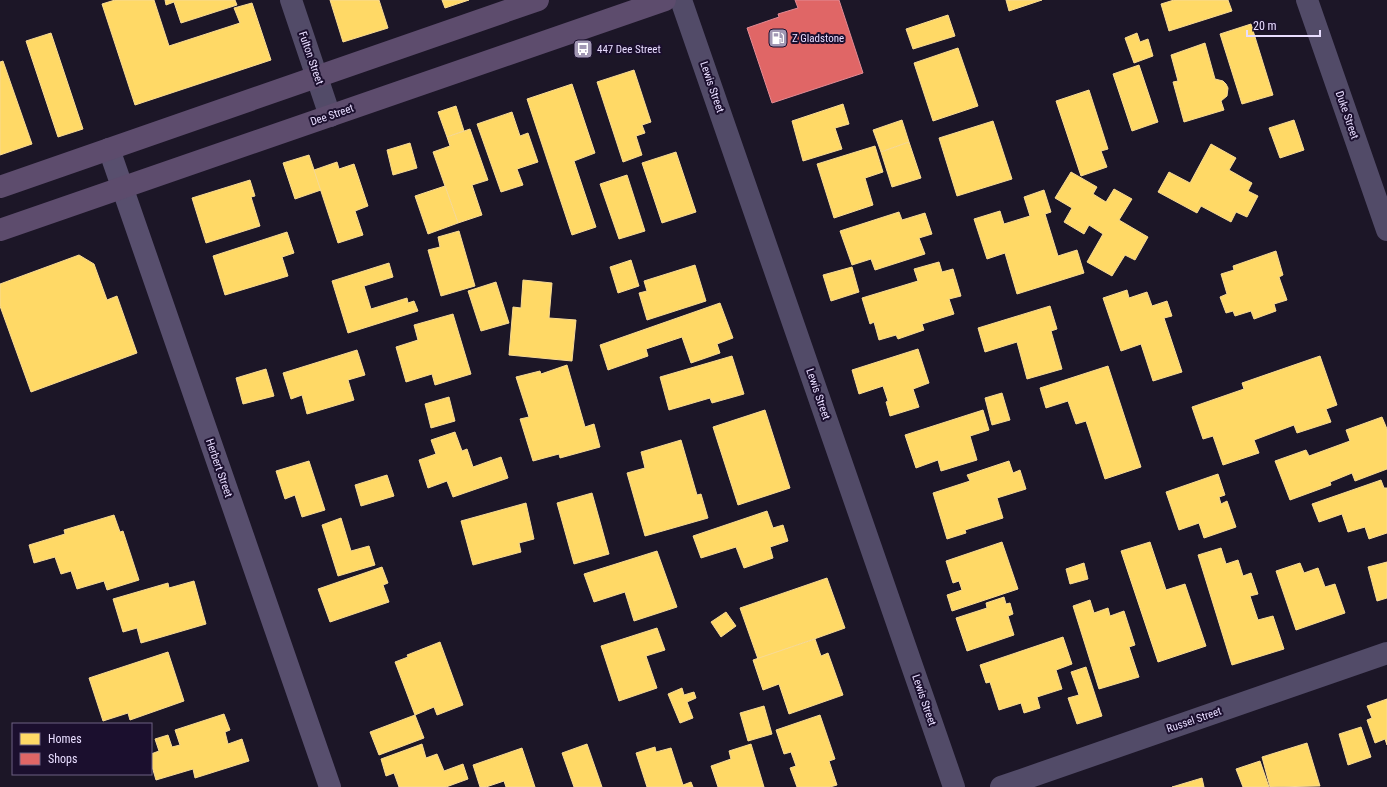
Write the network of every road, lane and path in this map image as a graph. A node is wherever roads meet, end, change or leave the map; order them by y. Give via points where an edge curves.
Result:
1 (291, 0) edge
2 (538, 0) edge
3 (665, 0) edge
4 (681, 0) edge
5 (1307, 0) edge
6 (317, 77) junction
7 (330, 116) junction
8 (109, 149) junction
9 (0, 187) edge
10 (122, 188) junction
11 (0, 230) edge
12 (1387, 230) edge
13 (1387, 653) edge
14 (330, 787) edge
15 (954, 787) edge
16 (1001, 787) edge

1 - 6 street, Fulton Street
2 - 6 main road
3 - 7 main road, Dee Street
4 - 15 street, Lewis Street
5 - 12 street, Duke Street
6 - 7 street, Fulton Street
6 - 8 main road
7 - 10 main road, Dee Street
8 - 9 main road
8 - 10 main road, Herbert Street
10 - 11 main road, Dee Street
10 - 14 main road, Herbert Street
13 - 16 street, Russel Street

